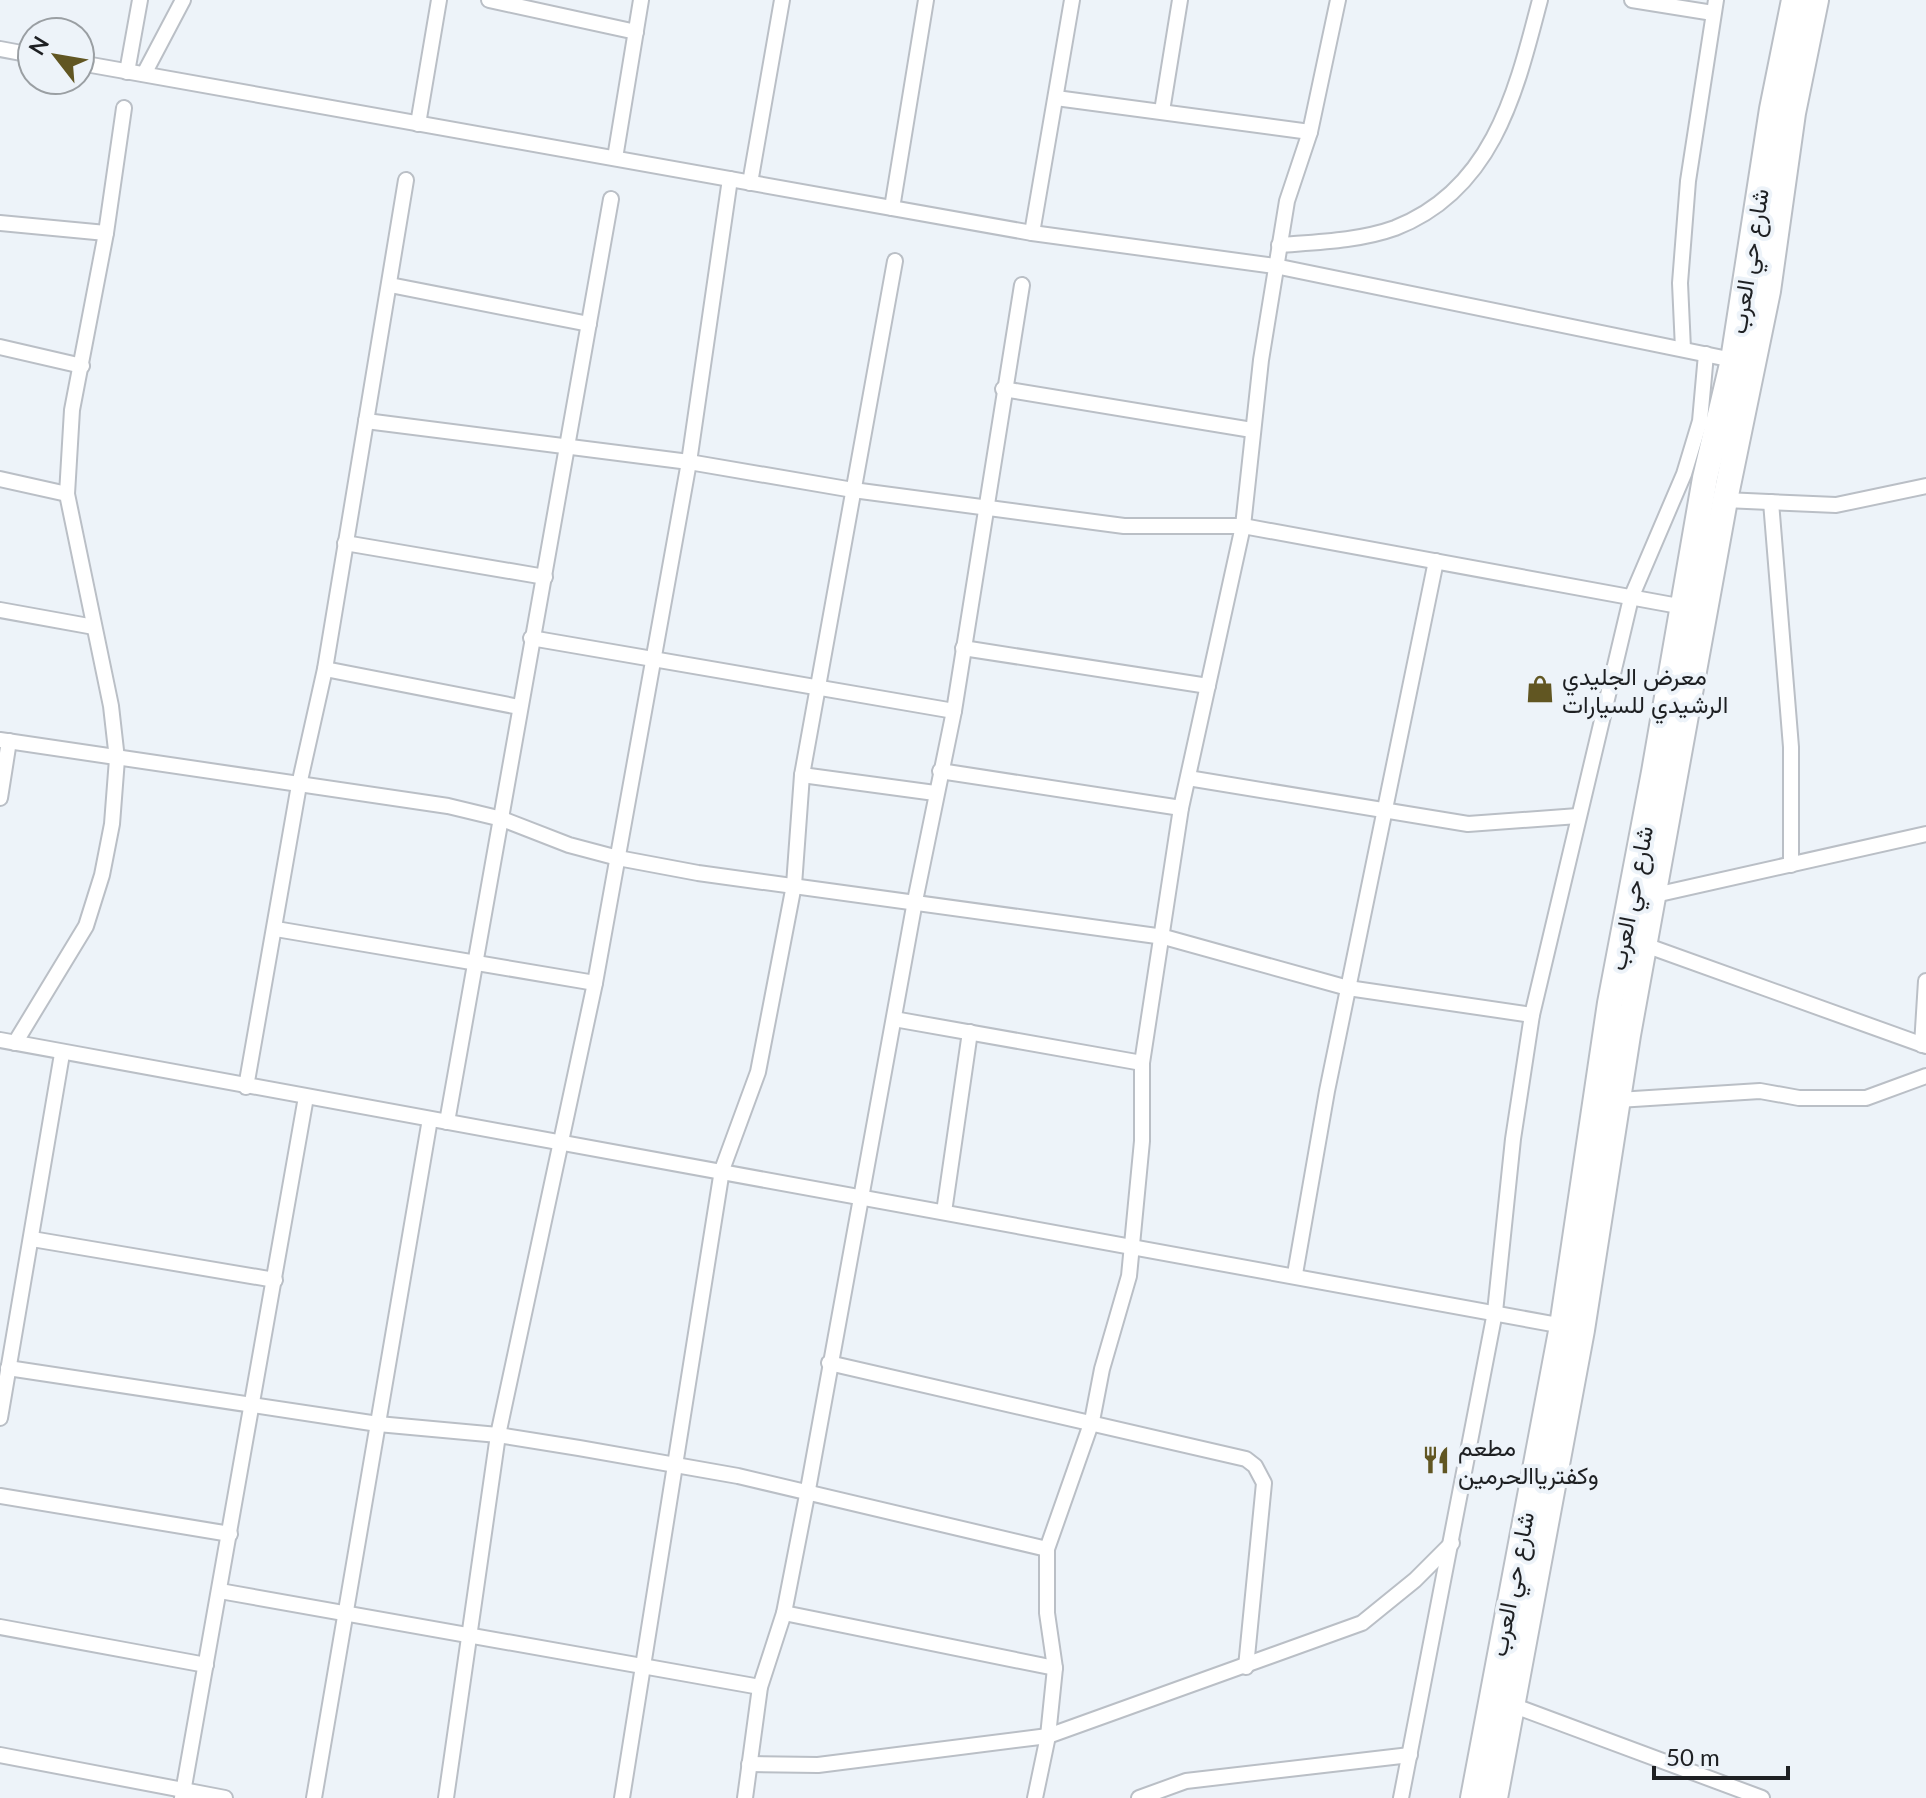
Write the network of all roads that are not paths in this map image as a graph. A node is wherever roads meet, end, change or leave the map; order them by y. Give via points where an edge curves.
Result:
1 (140, 0) edge
2 (183, 0) edge
3 (439, 0) edge
4 (489, 0) edge
5 (641, 0) edge
6 (782, 0) edge
7 (926, 0) edge
8 (1072, 0) edge
9 (1180, 0) edge
10 (1338, 0) edge
11 (1540, 0) edge
12 (1632, 0) edge
13 (1794, 0) edge
14 (1816, 0) edge
15 (1714, 6) edge
16 (636, 32) junction
17 (96, 66) edge
18 (127, 72) junction
19 (144, 74) junction
20 (1056, 98) junction
21 (124, 108) dead end
22 (1162, 111) junction
23 (418, 124) junction
24 (1310, 132) junction
25 (615, 158) junction
26 (730, 179) junction
27 (406, 180) dead end
28 (750, 183) junction
29 (611, 199) dead end
30 (892, 208) junction
31 (0, 223) edge
32 (106, 233) junction
33 (1032, 233) junction
34 (1279, 245) junction
35 (895, 261) dead end
36 (1275, 266) junction
37 (390, 285) junction
38 (1022, 285) dead end
39 (589, 324) junction
40 (0, 347) edge
41 (1683, 349) junction
42 (1706, 354) junction
43 (1733, 360) junction
44 (82, 366) junction
45 (1003, 389) junction
46 (366, 421) junction
47 (1252, 430) junction
48 (567, 449) junction
49 (689, 462) junction
50 (0, 479) edge
51 (1926, 486) edge
52 (853, 490) junction
53 (67, 494) junction
54 (1725, 500) junction
55 (1771, 502) junction
56 (986, 507) junction
57 (1243, 526) junction
58 (345, 543) junction
59 (1436, 561) junction
60 (545, 577) junction
61 (1631, 598) junction
62 (1684, 607) junction
63 (0, 610) edge
64 (94, 627) junction
65 (531, 638) junction
66 (963, 648) junction
67 (653, 660) junction
68 (325, 669) junction
69 (1208, 686) junction
70 (821, 687) junction
71 (519, 707) junction
72 (954, 711) junction
73 (4, 741) edge
74 (117, 759) junction
75 (940, 771) junction
76 (802, 775) junction
77 (1188, 778) junction
78 (299, 785) junction
79 (935, 793) junction
80 (0, 798) edge
81 (1181, 808) junction
82 (1384, 811) junction
83 (1578, 816) junction
84 (502, 819) junction
85 (1926, 834) edge
86 (618, 858) junction
87 (1791, 865) junction
88 (794, 885) junction
89 (1655, 895) junction
90 (915, 901) junction
91 (276, 929) junction
92 (1164, 937) junction
93 (1645, 945) junction
94 (475, 962) junction
95 (1627, 974) junction
96 (1926, 981) edge
97 (595, 983) junction
98 (1348, 988) junction
99 (1532, 1015) junction
100 (894, 1019) junction
101 (970, 1032) junction
102 (7, 1042) edge
103 (1924, 1046) edge
104 (62, 1054) junction
105 (1142, 1063) junction
106 (1926, 1076) edge
107 (246, 1087) junction
108 (306, 1097) junction
109 (1618, 1100) junction
110 (430, 1119) junction
111 (447, 1122) junction
112 (561, 1141) junction
113 (722, 1170) junction
114 (860, 1196) junction
115 (944, 1212) junction
116 (32, 1239) junction
117 (1134, 1246) junction
118 (1295, 1274) junction
119 (275, 1280) junction
120 (1495, 1312) junction
121 (1572, 1328) junction
122 (829, 1363) junction
123 (8, 1368) junction
124 (253, 1406) junction
125 (0, 1418) edge
126 (1092, 1421) junction
127 (378, 1424) junction
128 (498, 1435) junction
129 (676, 1465) junction
130 (807, 1495) junction
131 (0, 1496) edge
132 (230, 1534) junction
133 (1453, 1541) junction
134 (1047, 1549) junction
135 (220, 1591) junction
136 (347, 1611) junction
137 (784, 1613) junction
138 (0, 1627) edge
139 (469, 1633) junction
140 (206, 1665) junction
141 (641, 1665) junction
142 (1246, 1667) junction
143 (1055, 1668) junction
144 (760, 1687) junction
145 (1512, 1705) junction
146 (1048, 1736) junction
147 (1495, 1736) junction
148 (0, 1755) edge
149 (1410, 1755) junction
150 (749, 1764) junction
151 (183, 1794) edge
152 (225, 1798) edge
153 (314, 1798) edge
154 (446, 1798) edge
155 (622, 1798) edge
156 (745, 1798) edge
157 (1035, 1798) edge
158 (1139, 1798) edge
159 (1401, 1798) edge
160 (1473, 1798) edge
161 (1495, 1798) edge
162 (1762, 1798) edge

1 - 18 street
2 - 19 street
3 - 23 street
4 - 16 street
5 - 16 street
6 - 28 street
7 - 30 street
8 - 20 street
9 - 22 street
10 - 24 street
11 - 34 street via 1502,118 1481,163 1452,196 1394,228
12 - 15 street
13 - 43 main road, شارع حي العرب
14 - 54 main road, شارع حي العرب via 1793,113 1768,291
15 - 41 street via 1688,181 1680,283
16 - 25 street
17 - 18 street
18 - 19 street
19 - 23 street
20 - 22 street
20 - 33 street
21 - 32 street
22 - 24 street
23 - 25 street
24 - 34 street
25 - 26 street
26 - 28 street
26 - 49 street
27 - 37 street
28 - 30 street
29 - 39 street
30 - 33 street
31 - 32 street
32 - 44 street
33 - 36 street
34 - 36 street
35 - 52 street
36 - 41 street
36 - 47 street
37 - 39 street
37 - 46 street
38 - 45 street
39 - 48 street
40 - 44 street
41 - 42 street
42 - 43 street
42 - 61 street via 1700,421 1684,474
43 - 62 main road, شارع حي العرب via 1705,478
44 - 53 street via 72,410
45 - 47 street
45 - 56 street
46 - 48 street
46 - 58 street
47 - 57 street
48 - 49 street
48 - 60 street
49 - 52 street
49 - 67 street
50 - 53 street
51 - 55 street via 1836,505
52 - 56 street
52 - 70 street
53 - 64 street
54 - 55 street
54 - 89 main road, شارع حي العرب
55 - 87 street via 1791,747
56 - 57 street via 1124,526
56 - 66 street
57 - 59 street
57 - 69 street
58 - 60 street
58 - 68 street
59 - 61 street
59 - 82 street
60 - 65 street
61 - 62 street
61 - 83 street
62 - 95 main road, شارع حي العرب
63 - 64 street
64 - 74 street
65 - 67 street
65 - 71 street
66 - 69 street
66 - 72 street
67 - 70 street
67 - 86 street
68 - 71 street
68 - 78 street
69 - 77 street
70 - 72 street
70 - 76 street
71 - 84 street
72 - 75 street
73 - 74 street
73 - 80 street
74 - 78 street
74 - 102 street via 112,824 86,926
75 - 79 street
75 - 81 street
76 - 79 street
76 - 88 street
77 - 81 street
77 - 82 street
78 - 84 street
78 - 91 street
79 - 90 street
81 - 92 street
82 - 83 street via 1493,825
82 - 98 street
83 - 99 street
84 - 86 street
84 - 94 street
85 - 87 street
86 - 88 street
86 - 97 street
87 - 89 street
88 - 90 street
88 - 113 street via 758,1072
89 - 93 main road, شارع حي العرب
90 - 92 street
90 - 100 street
91 - 94 street
91 - 107 street
92 - 98 street
92 - 105 street
93 - 95 main road, شارع حي العرب
93 - 103 street
94 - 97 street
94 - 111 street
95 - 109 main road, شارع حي العرب
95 - 121 main road, شارع حي العرب
96 - 103 street
97 - 112 street
98 - 99 street
98 - 118 street
99 - 120 street
100 - 101 street
100 - 114 street
101 - 105 street
101 - 115 street
102 - 104 street
104 - 107 street
104 - 116 street
105 - 117 street
106 - 109 street via 1866,1098 1799,1098 1760,1091
107 - 108 street
108 - 110 street
108 - 119 street
109 - 121 main road, شارع حي العرب
110 - 111 street
110 - 127 street
111 - 112 street
112 - 113 street
112 - 128 street
113 - 114 street
113 - 129 street
114 - 115 street
114 - 122 street
115 - 117 street
116 - 119 street
116 - 123 street
117 - 118 street
117 - 126 street
118 - 120 street
119 - 124 street
120 - 121 street
120 - 133 street
121 - 145 main road, شارع حي العرب
121 - 147 main road, شارع حي العرب
122 - 126 street
122 - 130 street
123 - 124 street
123 - 125 street
124 - 127 street
124 - 132 street
126 - 134 street
126 - 142 street via 1246,1459 1255,1466 1264,1483
127 - 128 street
127 - 136 street
128 - 129 street
128 - 139 street
129 - 130 street
129 - 141 street
130 - 134 street
130 - 137 street
131 - 132 street
132 - 135 street
133 - 142 street via 1362,1623
133 - 149 street
134 - 143 street via 1047,1613
135 - 136 street
135 - 140 street
136 - 139 street
136 - 153 street
137 - 143 street
137 - 144 street
138 - 140 street
139 - 141 street
139 - 154 street
140 - 151 street
141 - 144 street
141 - 155 street
142 - 146 street
143 - 146 street
144 - 150 street
145 - 147 main road, شارع حي العرب
145 - 162 street
146 - 150 street via 832,1764
146 - 157 street
147 - 160 main road, شارع حي العرب
147 - 161 main road, شارع حي العرب
148 - 151 street
149 - 158 street via 1186,1781
149 - 159 street
150 - 156 street
151 - 152 street

